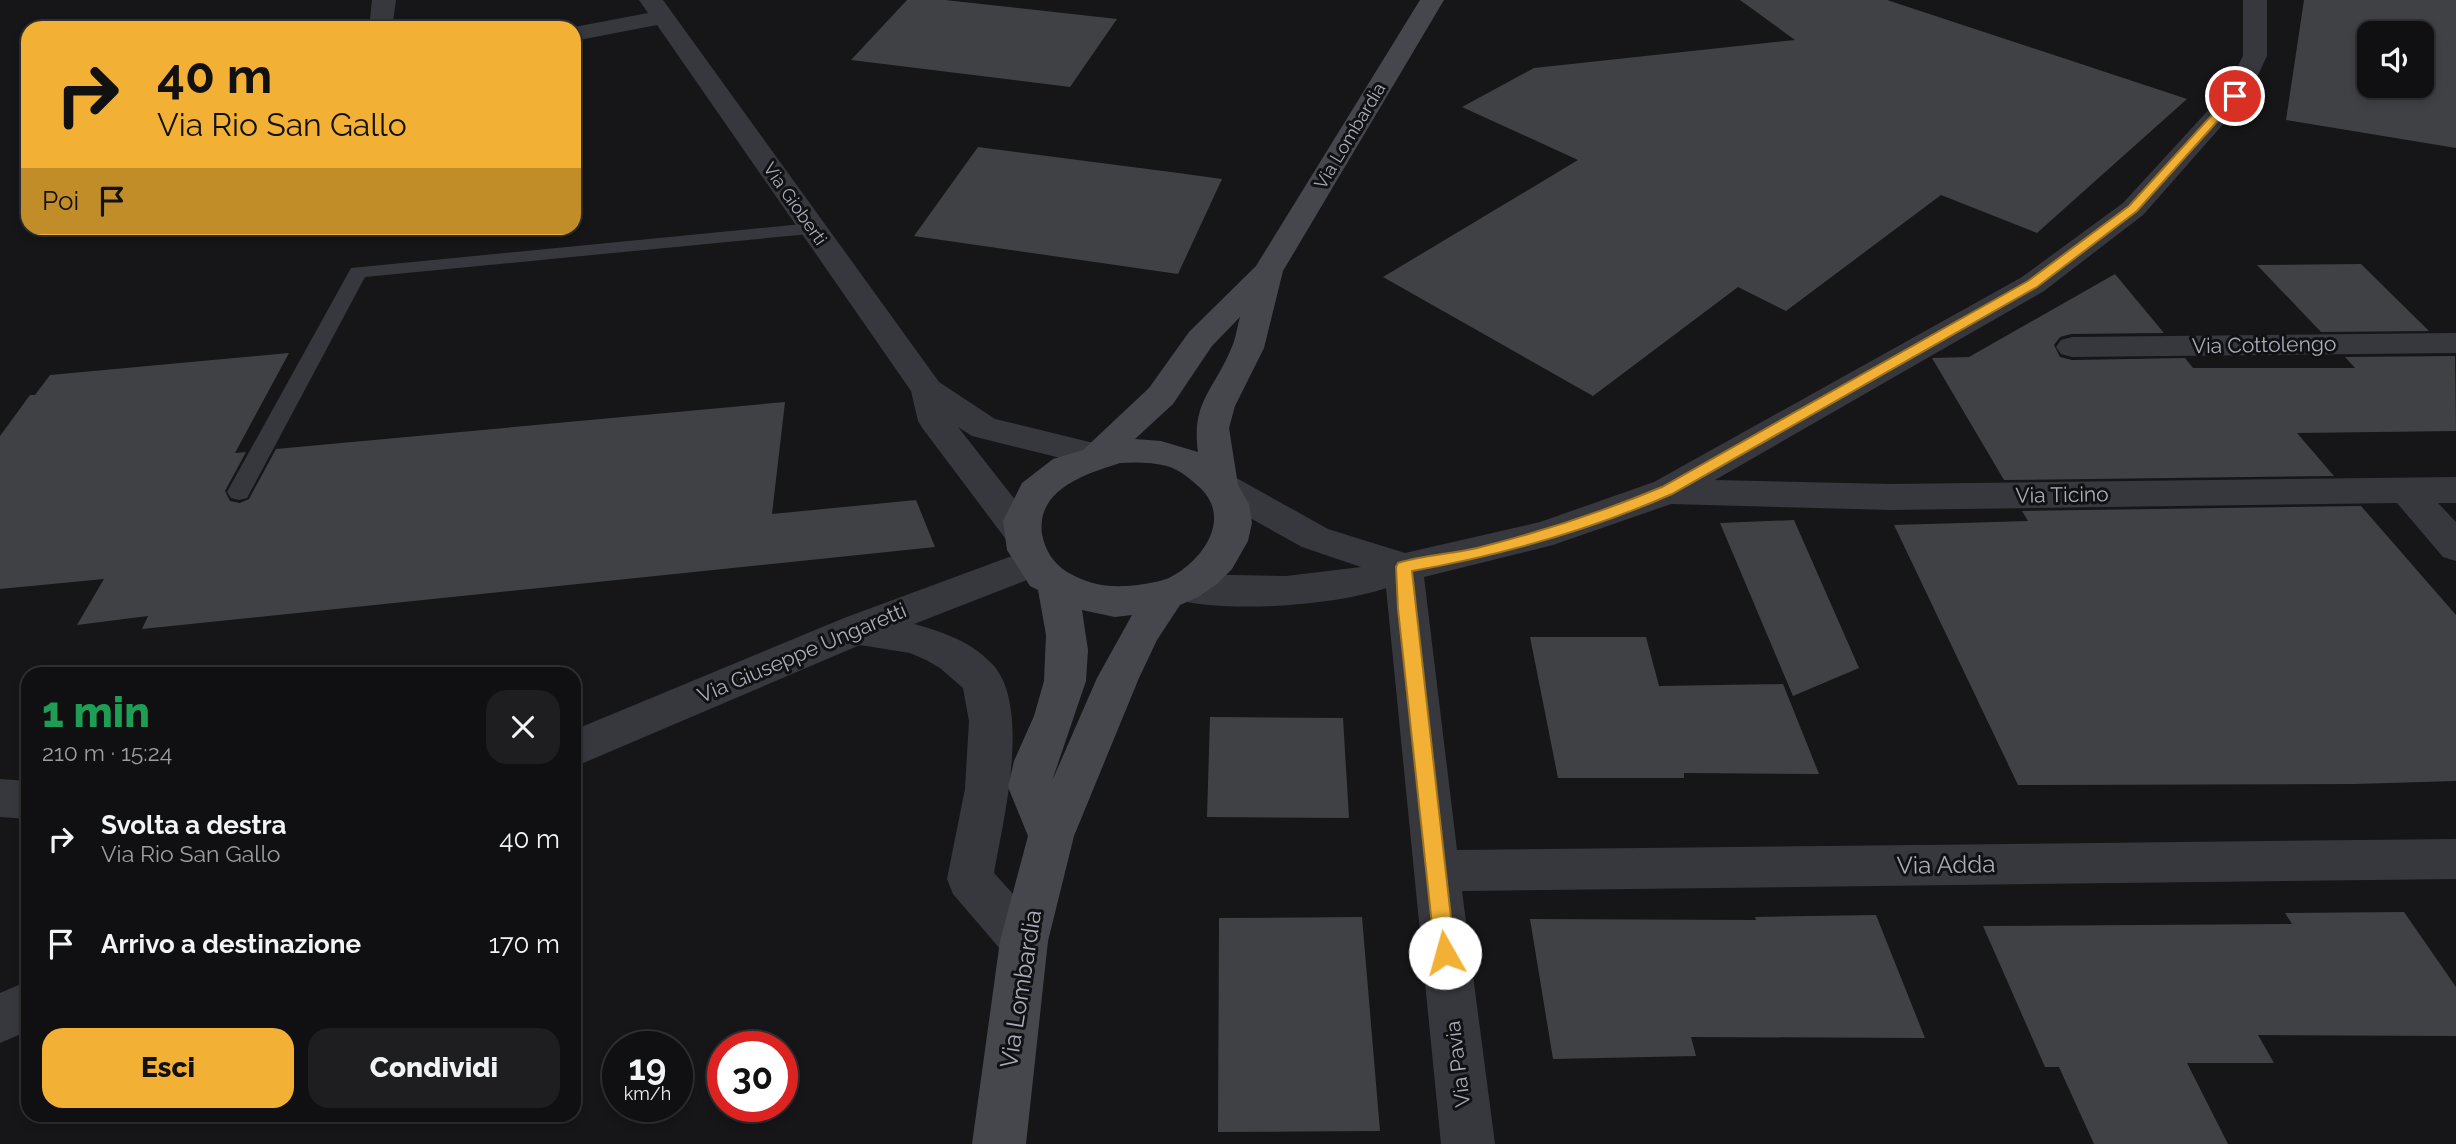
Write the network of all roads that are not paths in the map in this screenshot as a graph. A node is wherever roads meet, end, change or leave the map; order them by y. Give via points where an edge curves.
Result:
1 (384, 0) edge
2 (1432, 0) edge
3 (2255, 0) edge
4 (657, 9) edge
5 (381, 21) edge
6 (581, 32) edge
7 (813, 229) junction
8 (1268, 271) junction
9 (2456, 343) edge
10 (2072, 347) dead end
11 (927, 390) junction
12 (1097, 455) junction
13 (1220, 485) junction
14 (2456, 490) edge
15 (1667, 491) junction
16 (2407, 491) junction
17 (239, 492) dead end
18 (2456, 547) edge
19 (1036, 560) junction
20 (1404, 567) junction
21 (1175, 591) junction
22 (858, 629) junction
23 (581, 746) edge
24 (0, 798) edge
25 (21, 800) edge
26 (1051, 836) junction
27 (2456, 859) edge
28 (1436, 871) junction
29 (1024, 941) junction
30 (21, 1008) edge
31 (0, 1019) edge
32 (999, 1144) edge
33 (1468, 1144) edge

1 - 5 street
2 - 8 main road, Via Lombardia
3 - 15 street via 2255,55 2235,96 2133,209 2033,284
4 - 6 street, Via Gioberti
4 - 7 street, Via Gioberti
7 - 11 street, Via Gioberti
7 - 17 lane via 358,272
8 - 12 main road, Via Lombardia via 1200,339 1161,396
8 - 13 main road, Via Lombardia via 1248,348 1218,406 1212,428
9 - 10 street, Via Cottolengo
11 - 12 street via 984,428
11 - 19 street via 935,421
12 - 13 main road via 1140,451 1175,456
12 - 19 main road via 1063,468 1033,495 1023,513
13 - 20 street via 1315,538
13 - 21 main road via 1234,514 1232,540 1202,578
14 - 16 street, Via Ticino
15 - 16 street, Via Ticino via 1891,497
15 - 20 street via 1545,536
16 - 18 street
19 - 21 main road via 1084,596 1133,601
19 - 22 street, Via Giuseppe Ungaretti
19 - 26 main road via 1068,633 1067,678 1030,787
20 - 21 street via 1348,584 1245,592
20 - 28 street, Via Pavia
21 - 26 main road, Via Lombardia via 1141,633 1118,678
22 - 23 street, Via Giuseppe Ungaretti
22 - 29 street via 908,635 948,652 982,681 992,724 970,879
24 - 25 street
26 - 29 main road, Via Lombardia
27 - 28 street, Via Adda
28 - 33 street, Via Pavia
29 - 32 main road, Via Lombardia
30 - 31 street

